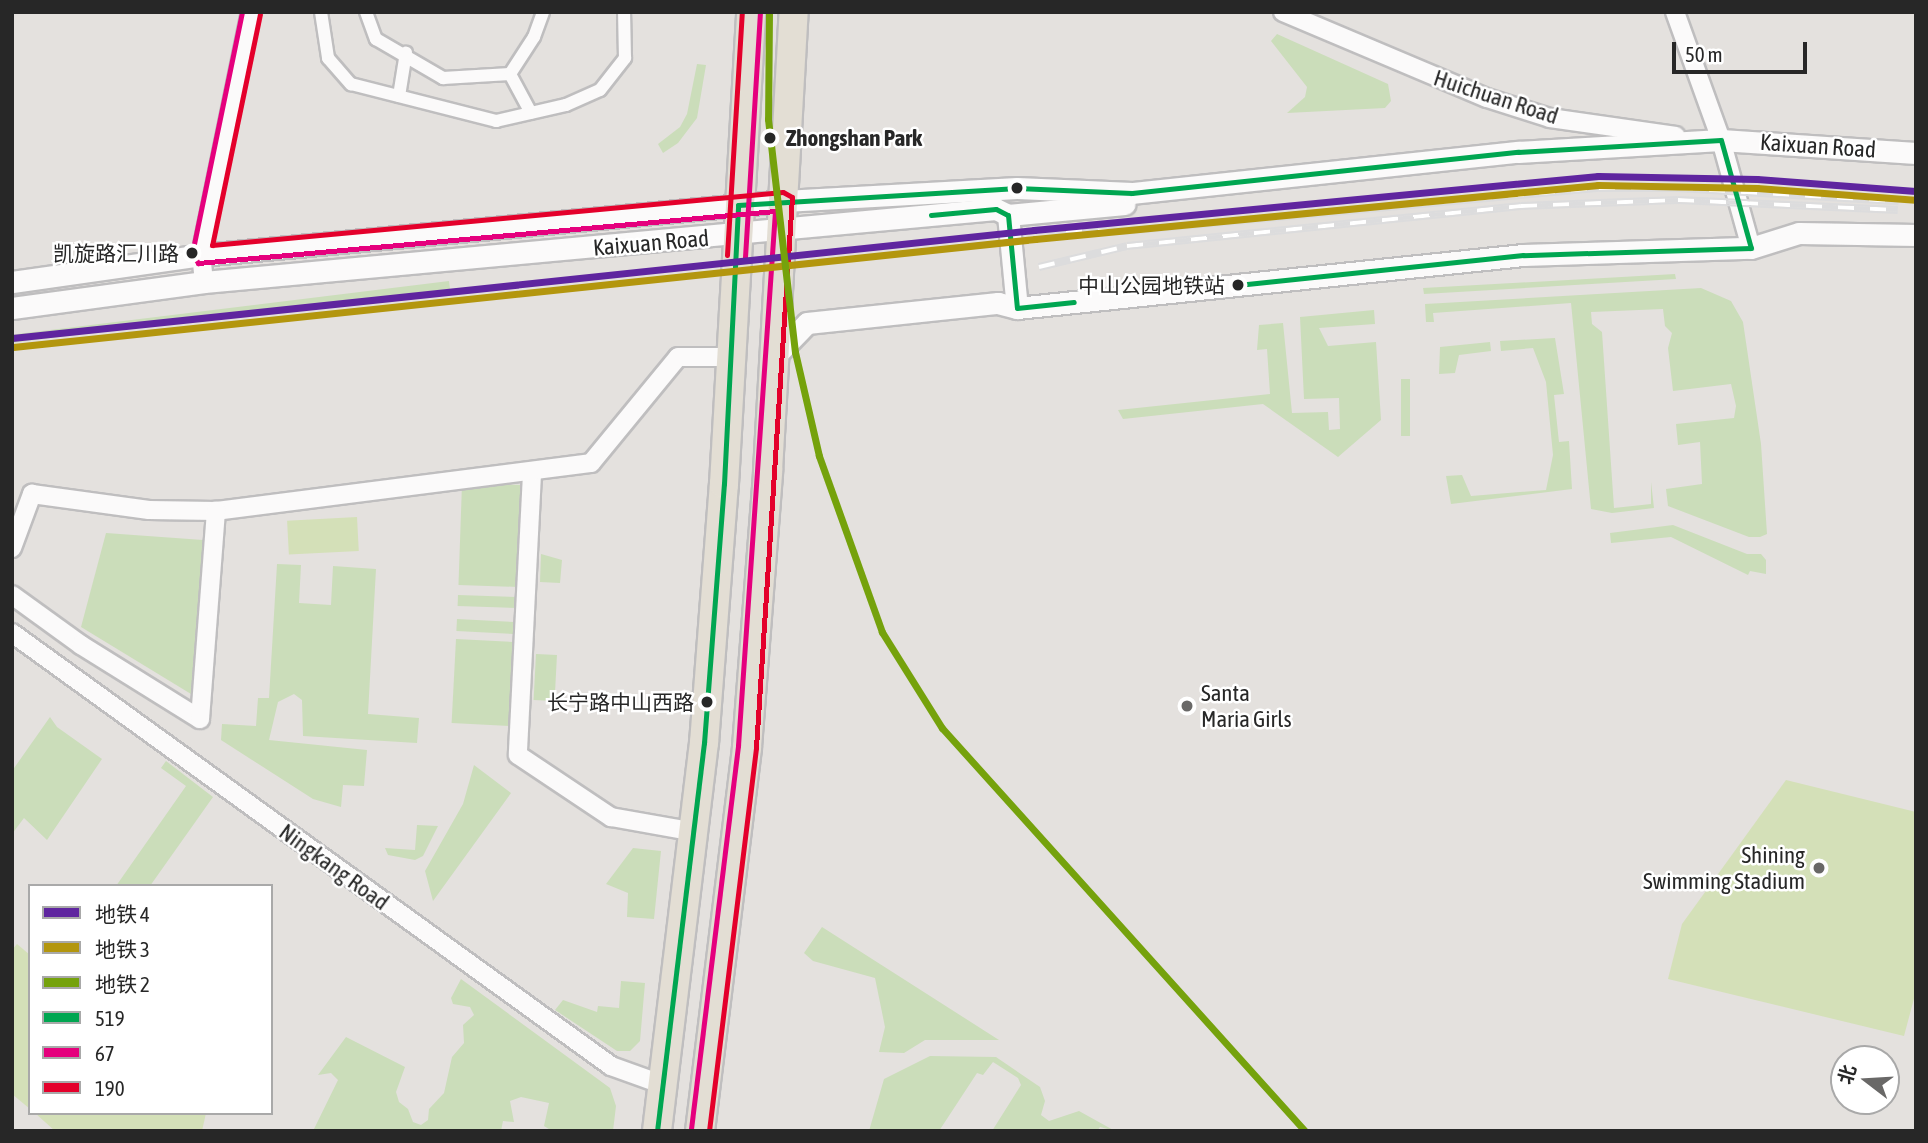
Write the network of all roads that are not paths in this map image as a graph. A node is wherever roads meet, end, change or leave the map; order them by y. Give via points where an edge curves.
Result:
1 (251, 12) edge
2 (321, 12) edge
3 (366, 12) edge
4 (543, 12) edge
5 (624, 12) edge
6 (751, 12) edge
7 (794, 12) edge
8 (1283, 12) edge
9 (1675, 12) edge
10 (406, 53) junction
11 (510, 74) junction
12 (399, 96) junction
13 (531, 113) junction
14 (1723, 145) junction
15 (1916, 153) edge
16 (784, 201) junction
17 (738, 205) junction
18 (1008, 215) junction
19 (782, 230) junction
20 (737, 235) junction
21 (1916, 235) edge
22 (1751, 248) junction
23 (201, 255) junction
24 (172, 260) junction
25 (12, 269) edge
26 (12, 282) edge
27 (204, 282) junction
28 (12, 308) edge
29 (1017, 308) junction
30 (775, 356) junction
31 (731, 358) junction
32 (532, 474) junction
33 (216, 511) junction
34 (12, 548) edge
35 (12, 594) edge
36 (12, 633) edge
37 (695, 832) junction
38 (664, 1085) junction
39 (657, 1131) edge
40 (700, 1131) edge

1 - 23 street
2 - 12 street via 328,58 351,84
3 - 10 street via 376,39
4 - 11 street via 534,37
5 - 13 street via 625,58 600,90
6 - 17 main road
7 - 16 main road
8 - 14 street, Huichuan Road via 1475,94 1550,118
9 - 14 street
10 - 11 street via 443,78
10 - 12 street
11 - 13 street
12 - 13 street via 496,121
14 - 15 street, Kaixuan Road
14 - 16 street, Kaixuan Road via 1518,152 1132,193 1017,188
14 - 18 street, Kaixuan Road
14 - 22 street
16 - 17 street, Kaixuan Road
16 - 19 main road
17 - 20 main road
17 - 23 street, Kaixuan Road
18 - 19 street, Kaixuan Road via 996,209
18 - 29 street
19 - 20 street, Kaixuan Road
19 - 30 main road
20 - 27 street, Kaixuan Road
20 - 31 main road
21 - 22 street via 1799,233
22 - 29 street via 1523,255
23 - 24 street, Kaixuan Road
23 - 27 street
24 - 25 street, Kaixuan Road via 97,260
24 - 26 street, Kaixuan Road
27 - 28 street, Kaixuan Road
29 - 30 street via 998,303 807,323
30 - 40 main road via 747,747
31 - 32 street via 678,357 591,463
31 - 37 main road
32 - 33 street
32 - 37 street via 518,755 611,817
33 - 34 street via 149,510 32,494
33 - 35 street via 200,719 81,645
36 - 38 street, Ningkang Road via 611,1066
37 - 38 main road
38 - 39 main road

